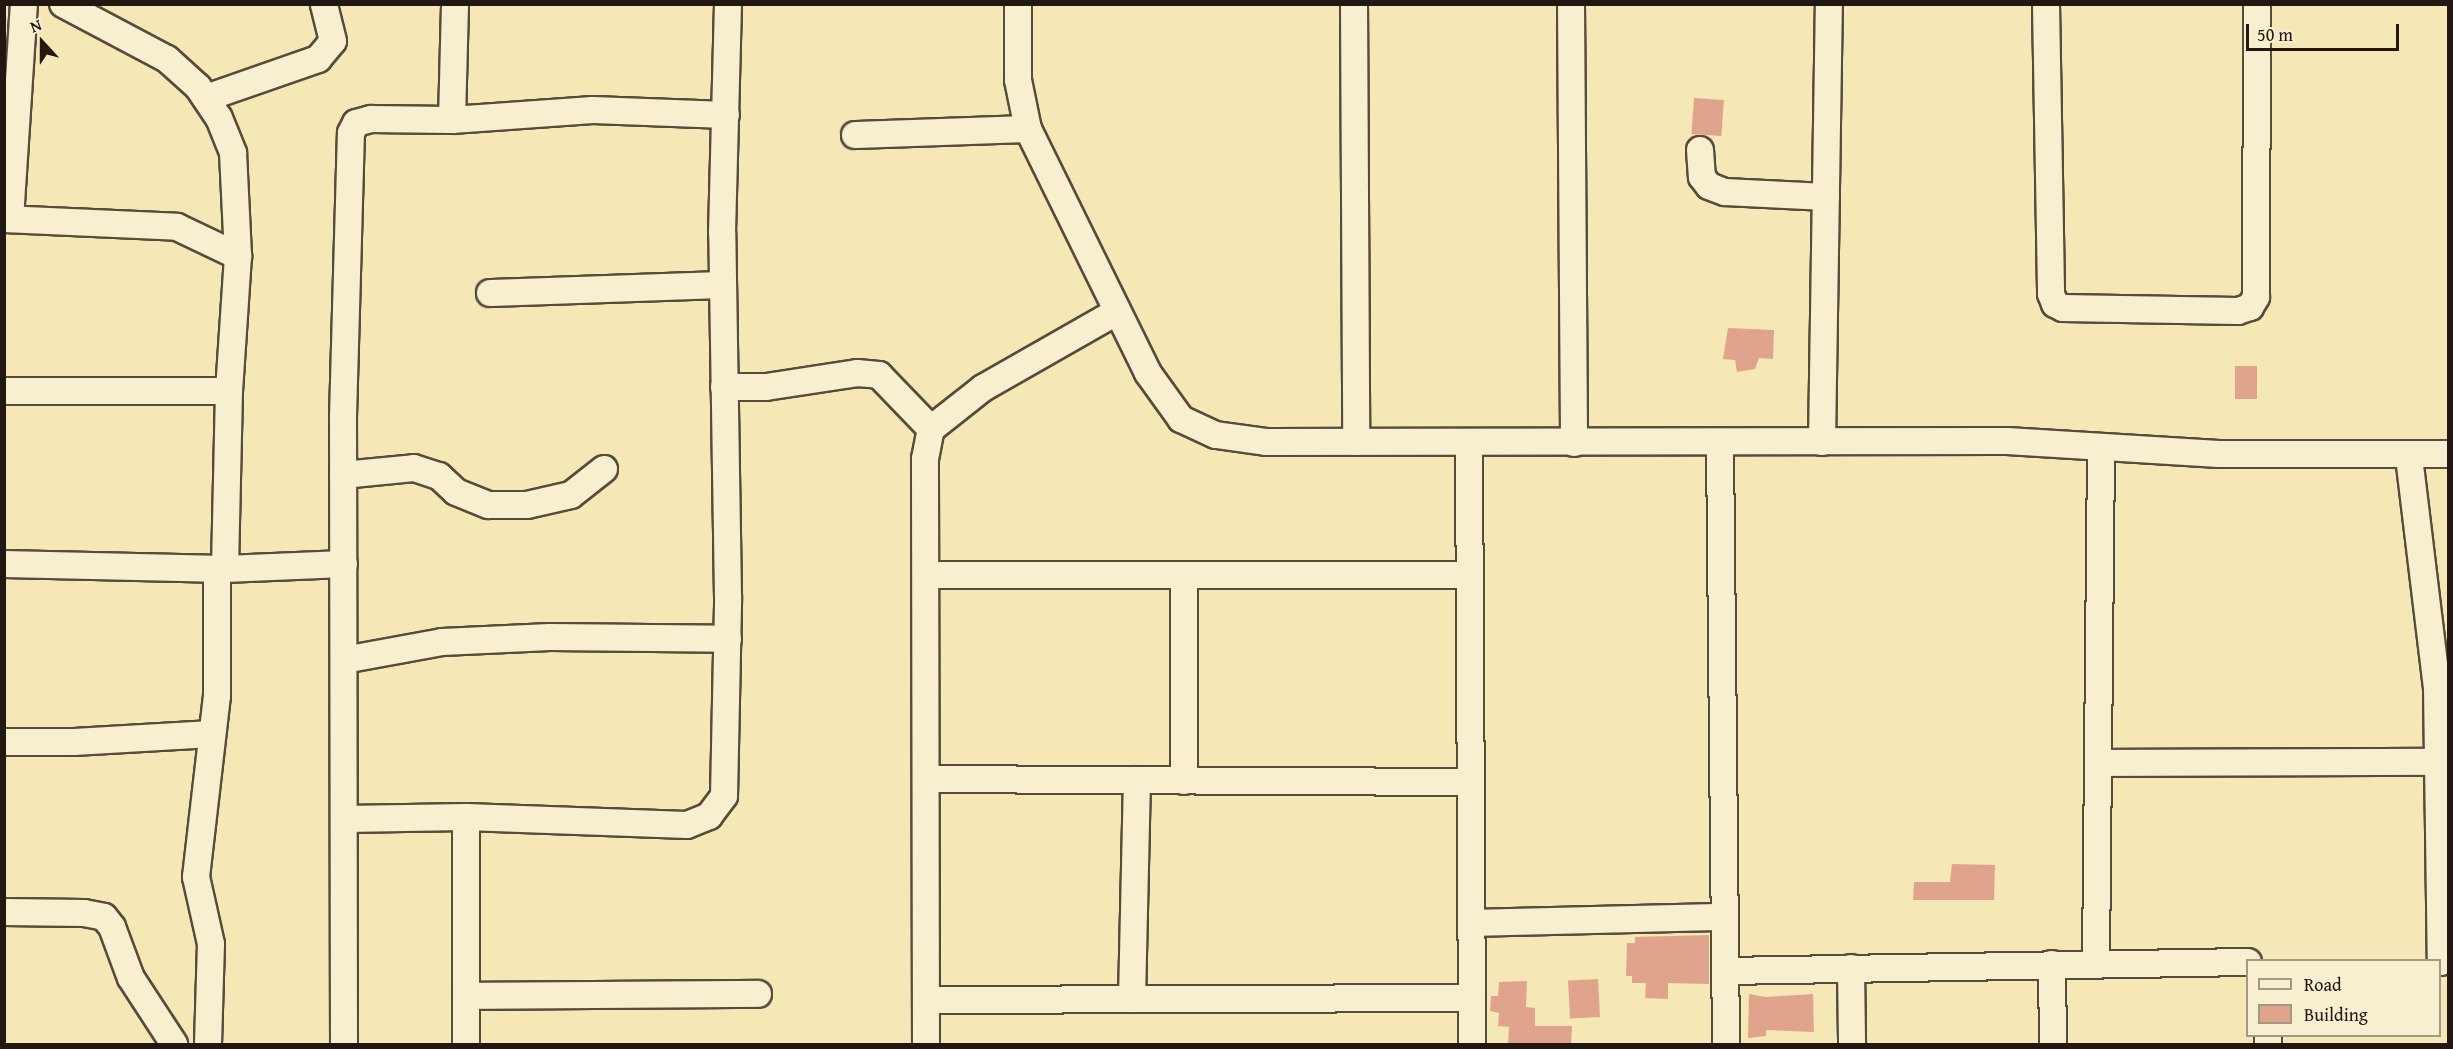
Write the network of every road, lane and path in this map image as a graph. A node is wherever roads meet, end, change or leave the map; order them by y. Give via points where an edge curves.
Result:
1 (24, 4) edge
2 (63, 4) edge
3 (324, 4) edge
4 (455, 4) edge
5 (728, 4) edge
6 (1018, 4) edge
7 (1354, 4) edge
8 (1570, 4) edge
9 (1829, 4) edge
10 (2046, 4) edge
11 (2257, 4) edge
12 (206, 99) junction
13 (726, 114) junction
14 (452, 120) junction
15 (1028, 129) junction
16 (855, 135) dead end
17 (1700, 150) dead end
18 (1826, 197) junction
19 (7, 219) edge
20 (238, 256) junction
21 (723, 285) junction
22 (490, 294) dead end
23 (1116, 312) junction
24 (724, 387) junction
25 (4, 391) edge
26 (229, 391) junction
27 (931, 429) junction
28 (1356, 442) junction
29 (1719, 442) junction
30 (1822, 442) junction
31 (1469, 443) junction
32 (1574, 443) junction
33 (2100, 447) junction
34 (2448, 454) edge
35 (2409, 457) junction
36 (604, 469) dead end
37 (343, 475) junction
38 (4, 564) edge
39 (344, 564) junction
40 (221, 569) junction
41 (926, 575) junction
42 (1184, 575) junction
43 (1467, 575) junction
44 (728, 639) junction
45 (344, 660) junction
46 (212, 734) junction
47 (4, 742) edge
48 (2438, 762) junction
49 (2099, 763) junction
50 (926, 779) junction
51 (1137, 780) junction
52 (1184, 781) junction
53 (1470, 782) junction
54 (466, 817) junction
55 (345, 819) junction
56 (4, 912) edge
57 (1725, 917) junction
58 (1472, 922) junction
59 (2096, 962) junction
60 (2246, 962) edge
61 (2443, 962) edge
62 (2052, 964) junction
63 (1851, 968) junction
64 (1726, 971) junction
65 (758, 994) dead end
66 (466, 996) junction
67 (1472, 998) junction
68 (1132, 999) junction
69 (926, 1000) junction
70 (174, 1044) edge
71 (208, 1044) edge
72 (344, 1044) edge
73 (466, 1044) edge
74 (926, 1044) edge
75 (1472, 1044) edge
76 (1726, 1044) edge
77 (1852, 1044) edge
78 (2054, 1044) edge

1 - 19 street
2 - 12 street via 167,59
3 - 12 street via 333,41 318,59
4 - 14 street
5 - 13 street
6 - 15 street via 1018,80
7 - 28 street
8 - 32 street
9 - 18 street
10 - 11 street via 2051,294 2055,304 2063,308 2238,311 2250,307 2256,297
12 - 20 street via 219,118 233,153
13 - 14 street via 593,110
13 - 21 street
14 - 37 street via 371,119 356,123 351,133
15 - 16 street
15 - 23 street
17 - 18 street via 1702,177 1708,186 1725,192
18 - 30 street
19 - 20 street via 177,227
20 - 26 street
21 - 22 street
21 - 24 street
23 - 27 street via 984,388
23 - 28 street via 1148,373 1181,419 1216,435 1266,442
24 - 27 street via 766,387 857,374 879,375
24 - 44 street
25 - 26 street
26 - 40 street
27 - 41 street via 925,459
28 - 31 street
29 - 30 street
29 - 32 street
29 - 57 street
30 - 33 street via 2007,441
31 - 32 street
31 - 43 street
33 - 35 street via 2219,454
33 - 49 street
34 - 35 street
35 - 48 street via 2438,688
36 - 37 street via 571,495 527,505 489,505 456,492 439,476 414,468
37 - 39 street
38 - 40 street
39 - 40 street
39 - 45 street
40 - 46 street
41 - 42 street
41 - 50 street
42 - 43 street
42 - 52 street
43 - 53 street
44 - 45 street via 550,637 442,642
44 - 54 street via 724,796 709,816 687,825
45 - 55 street
46 - 47 street
46 - 71 street via 196,877 211,944
48 - 49 street
48 - 61 street
49 - 59 street
50 - 51 street
50 - 69 street
51 - 52 street
51 - 68 street
52 - 53 street
53 - 58 street
54 - 55 street
54 - 66 street
55 - 72 street
56 - 70 street via 104,917 112,927 131,978
57 - 58 street
57 - 64 street
58 - 67 street
59 - 60 street
59 - 62 street
62 - 63 street
62 - 78 street
63 - 64 street
63 - 77 street
64 - 76 street
65 - 66 street
66 - 73 street
67 - 68 street
67 - 75 street
68 - 69 street
69 - 74 street

